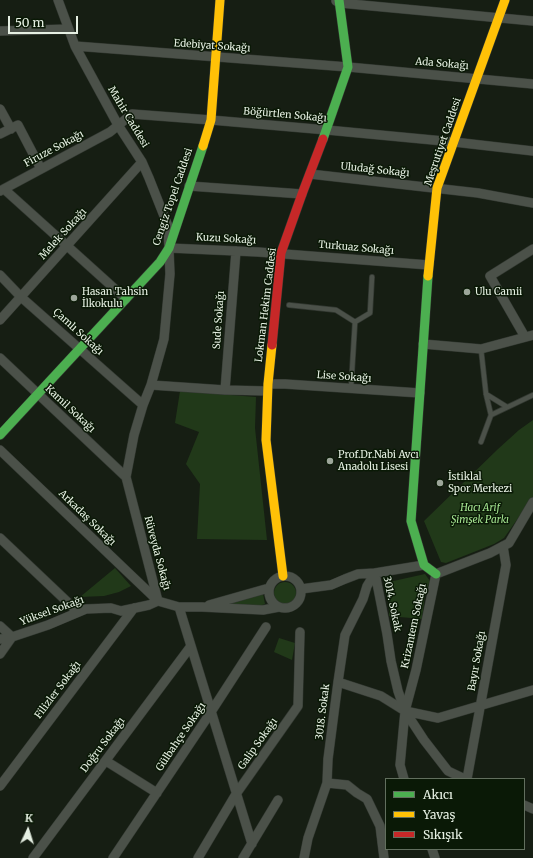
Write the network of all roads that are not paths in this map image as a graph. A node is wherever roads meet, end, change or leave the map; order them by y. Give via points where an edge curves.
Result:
1 (58, 0) edge
2 (220, 0) edge
3 (505, 0) edge
4 (338, 1) edge
5 (396, 4) edge
6 (499, 18) junction
7 (533, 21) edge
8 (68, 29) junction
9 (0, 31) edge
10 (75, 46) junction
11 (216, 57) junction
12 (348, 67) junction
13 (477, 78) junction
14 (533, 84) edge
15 (0, 109) edge
16 (211, 120) junction
17 (118, 125) junction
18 (11, 129) junction
19 (327, 130) junction
20 (0, 134) edge
21 (454, 142) junction
22 (533, 151) edge
23 (142, 162) junction
24 (42, 168) junction
25 (310, 174) junction
26 (189, 186) junction
27 (437, 188) junction
28 (2, 190) edge
29 (302, 194) junction
30 (533, 203) edge
31 (67, 245) junction
32 (169, 248) junction
33 (533, 249) edge
34 (236, 251) junction
35 (281, 254) junction
36 (429, 265) junction
37 (0, 275) edge
38 (372, 277) dead end
39 (21, 297) junction
40 (126, 299) junction
41 (289, 305) dead end
42 (0, 320) edge
43 (355, 322) junction
44 (529, 336) edge
45 (423, 344) junction
46 (80, 349) junction
47 (481, 349) junction
48 (0, 358) edge
49 (151, 385) junction
50 (268, 388) junction
51 (351, 388) junction
52 (225, 390) junction
53 (420, 393) junction
54 (38, 394) junction
55 (486, 394) junction
56 (533, 395) edge
57 (143, 405) junction
58 (507, 407) junction
59 (491, 415) junction
60 (0, 435) edge
61 (481, 442) dead end
62 (0, 450) edge
63 (126, 477) junction
64 (533, 502) edge
65 (0, 538) edge
66 (502, 546) junction
67 (424, 565) junction
68 (375, 573) junction
69 (436, 574) junction
70 (283, 576) junction
71 (269, 588) junction
72 (301, 589) junction
73 (158, 601) junction
74 (180, 607) junction
75 (202, 607) junction
76 (279, 607) junction
77 (134, 608) junction
78 (78, 612) junction
79 (0, 626) edge
80 (266, 627) dead end
81 (300, 632) dead end
82 (12, 637) junction
83 (0, 639) edge
84 (191, 646) junction
85 (0, 654) edge
86 (338, 682) junction
87 (533, 690) edge
88 (480, 706) junction
89 (405, 711) junction
90 (212, 712) junction
91 (106, 761) junction
92 (404, 778) edge
93 (464, 778) edge
94 (466, 778) edge
95 (1, 781) edge
96 (327, 783) junction
97 (157, 793) junction
98 (236, 794) junction
99 (278, 800) dead end
100 (252, 844) junction
101 (33, 858) edge
102 (114, 858) edge
103 (198, 858) edge
104 (243, 858) edge
105 (304, 858) edge
106 (384, 858) edge

1 - 8 street, Mahir Caddesi
2 - 11 street, Cengiz Topel Caddesi
3 - 6 street, Meşrutiyet Caddesi
4 - 5 street
4 - 12 street, Lokman Hekim Caddesi
5 - 6 street
6 - 7 street
6 - 13 street, Meşrutiyet Caddesi
8 - 9 street
8 - 10 street, Mahir Caddesi
10 - 11 street, Edebiyat Sokağı
10 - 17 street, Mahir Caddesi
11 - 12 street, Edebiyat Sokağı
11 - 16 street, Cengiz Topel Caddesi
12 - 13 street, Ada Sokağı
12 - 19 street, Lokman Hekim Caddesi
13 - 14 street, Ada Sokağı
13 - 21 street, Meşrutiyet Caddesi
15 - 18 street
16 - 17 street, Böğürtlen Sokağı via 132,114
16 - 19 street, Böğürtlen Sokağı
16 - 26 street, Cengiz Topel Caddesi
17 - 23 street, Mahir Caddesi
17 - 24 street, Firuze Sokağı via 110,132
18 - 20 street
18 - 24 street via 18,124
19 - 21 street, Böğürtlen Sokağı
19 - 25 street, Lokman Hekim Caddesi
21 - 22 street, Böğürtlen Sokağı
21 - 27 street, Meşrutiyet Caddesi
23 - 31 street, Melek Sokağı
23 - 32 street, Mahir Caddesi via 168,226
24 - 28 street, Firuze Sokağı
25 - 27 street, Uludağ Sokağı
25 - 29 street, Lokman Hekim Caddesi
26 - 29 street
26 - 32 street, Cengiz Topel Caddesi
27 - 30 street, Uludağ Sokağı
27 - 36 street, Meşrutiyet Caddesi
28 - 31 street
29 - 35 street, Lokman Hekim Caddesi
31 - 39 street, Melek Sokağı
31 - 40 street
32 - 34 street, Kuzu Sokağı
32 - 40 street, Cengiz Topel Caddesi via 160,262
32 - 49 street, Rüveyda Sokağı via 170,274 164,339
33 - 44 street via 490,276
34 - 35 street, Kuzu Sokağı
34 - 52 street, Sude Sokağı
35 - 36 street, Turkuaz Sokağı
35 - 50 street, Lokman Hekim Caddesi
36 - 45 street, Meşrutiyet Caddesi
37 - 39 street, Çamlı Sokağı
38 - 43 lane via 370,313
39 - 42 street, Melek Sokağı
39 - 46 street, Çamlı Sokağı
40 - 46 street, Cengiz Topel Caddesi
41 - 43 lane via 336,310
43 - 51 lane
44 - 47 street
45 - 47 street
45 - 53 street, Meşrutiyet Caddesi
46 - 54 street, Cengiz Topel Caddesi
46 - 57 street, Çamlı Sokağı
47 - 55 lane
48 - 54 street, Kamil Sokağı
49 - 52 street
49 - 57 street, Rüveyda Sokağı
50 - 51 street, Lise Sokağı via 285,384
50 - 52 street
50 - 70 street, Lokman Hekim Caddesi via 266,440
51 - 53 street, Lise Sokağı
53 - 67 street, Meşrutiyet Caddesi via 411,521
54 - 60 street, Cengiz Topel Caddesi
54 - 63 street, Kamil Sokağı
55 - 58 lane
55 - 59 lane
56 - 58 lane
57 - 63 street, Rüveyda Sokağı
58 - 59 lane
59 - 61 lane
62 - 73 street, Arkadaş Sokağı
63 - 73 street, Rüveyda Sokağı
64 - 66 street, Krizantem Sokağı via 509,543
65 - 78 street
66 - 69 street, Krizantem Sokağı
66 - 88 street, Bayır Sokağı via 506,565
67 - 68 street, 3014. Sokak
67 - 69 street
68 - 72 street, 3014. Sokak via 358,574 331,585
68 - 86 street, 3018. Sokak via 345,635
68 - 89 street, 3014. Sokak via 391,660
69 - 89 street, Krizantem Sokağı
70 - 71 street via 274,580
70 - 72 street via 296,580
71 - 75 street
71 - 76 street via 272,601
72 - 76 street via 301,597 296,605 288,608
73 - 74 street, Rüveyda Sokağı
73 - 77 street, Yüksel Sokağı
74 - 75 street
74 - 84 street
75 - 76 street via 263,610
77 - 78 street, Yüksel Sokağı via 121,611 111,608 86,609
77 - 95 street, Filizler Sokağı
78 - 82 street, Yüksel Sokağı
79 - 82 street
80 - 90 street, Gülbahçe Sokağı
81 - 98 street, Galip Sokağı via 298,706
82 - 83 street, Yüksel Sokağı
82 - 85 street
84 - 90 street
84 - 91 street, Doğru Sokağı
86 - 89 street via 381,696
86 - 96 street, 3018. Sokak
87 - 88 street
88 - 89 street via 438,718
88 - 94 street, Bayır Sokağı
89 - 92 street, 3014. Sokak via 400,764
89 - 93 street via 448,771
90 - 97 street, Gülbahçe Sokağı
90 - 98 street
91 - 97 street
91 - 101 street, Doğru Sokağı
96 - 105 street, 3018. Sokak via 308,838
96 - 106 street via 347,785 367,799 380,826
97 - 102 street, Gülbahçe Sokağı
98 - 100 street
98 - 103 street, Galip Sokağı
99 - 100 street
100 - 104 street

